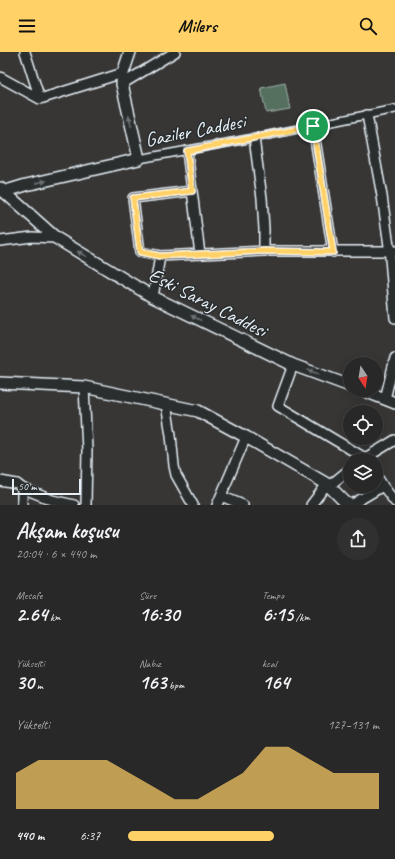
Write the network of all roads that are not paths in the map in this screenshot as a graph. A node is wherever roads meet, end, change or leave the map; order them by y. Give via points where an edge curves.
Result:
1 (25, 52) edge
2 (130, 52) edge
3 (175, 52) edge
4 (0, 77) edge
5 (122, 78) junction
6 (40, 99) junction
7 (395, 109) edge
8 (367, 115) junction
9 (313, 126) junction
10 (254, 138) junction
11 (187, 151) junction
12 (139, 159) junction
13 (2, 190) edge
14 (192, 191) junction
15 (56, 238) junction
16 (0, 241) edge
17 (264, 251) junction
18 (333, 252) junction
19 (392, 252) edge
20 (200, 254) junction
21 (160, 256) junction
22 (153, 297) junction
23 (395, 318) edge
24 (395, 358) edge
25 (293, 364) junction
26 (343, 383) edge
27 (0, 384) edge
28 (84, 387) junction
29 (380, 397) edge
30 (390, 401) edge
31 (166, 404) junction
32 (246, 437) junction
33 (395, 440) edge
34 (355, 453) edge
35 (374, 453) edge
36 (343, 475) edge
37 (0, 481) edge
38 (328, 485) junction
39 (383, 486) edge
40 (22, 488) junction
41 (371, 493) edge
42 (221, 496) junction
43 (395, 502) edge
44 (22, 505) edge
45 (74, 505) edge
46 (86, 505) edge
47 (193, 505) edge
48 (217, 505) edge
49 (243, 505) edge
50 (311, 505) edge
51 (351, 505) edge

1 - 6 street
2 - 5 street
3 - 5 street
4 - 6 street
5 - 6 street
12 -> 5 street
7 - 8 street, Gaziler Caddesi
8 - 9 street, Gaziler Caddesi
8 - 19 street
9 - 10 street, Gaziler Caddesi
9 - 18 street
10 - 11 street, Gaziler Caddesi
10 - 17 street via 262,198
11 - 12 street, Gaziler Caddesi
11 - 14 street
13 -> 12 street, Gaziler Caddesi
13 - 15 street, Eski Saray Caddesi
14 - 20 street
14 - 21 street via 133,198 140,252
15 - 16 street via 32,237
22 -> 15 street, Eski Saray Caddesi
17 - 18 street
17 - 20 street
18 - 19 street
19 - 23 street
20 - 21 street
21 - 22 street
25 -> 22 street, Eski Saray Caddesi
24 - 30 street
26 -> 25 street, Eski Saray Caddesi
25 - 34 street via 278,406
27 - 28 street
28 - 31 street
28 - 46 street
29 - 30 street
31 - 32 street via 198,411
31 - 47 street via 176,475
32 - 38 street
32 - 42 street
33 - 35 street
36 - 38 street
37 - 40 street via 17,484
38 - 50 street
38 - 51 street
39 - 43 street
40 - 44 street
40 - 45 street via 52,500
41 - 51 street
42 - 48 street
42 - 49 street

